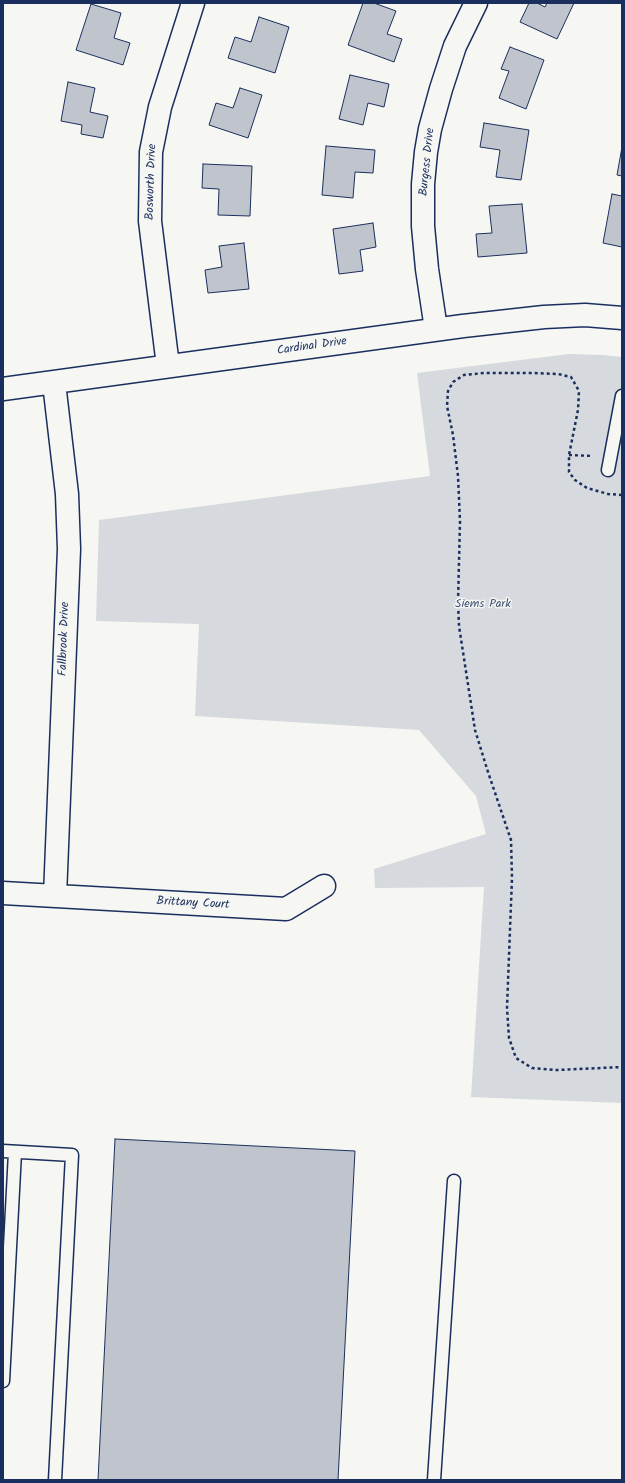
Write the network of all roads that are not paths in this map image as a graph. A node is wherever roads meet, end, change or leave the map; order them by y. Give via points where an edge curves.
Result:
1 (193, 3) edge
2 (476, 3) edge
3 (622, 318) edge
4 (436, 329) junction
5 (168, 366) junction
6 (54, 383) junction
7 (3, 389) edge
8 (622, 396) edge
9 (608, 470) dead end
10 (324, 886) dead end
11 (3, 893) edge
12 (55, 896) junction
13 (9, 1151) edge
14 (454, 1181) dead end
15 (3, 1381) edge
16 (55, 1480) edge
17 (434, 1480) edge

1 - 5 street, Bosworth Drive via 160,107 151,152 150,221
2 - 4 street, Burgess Drive via 455,46 432,122 426,152 423,226
3 - 4 street, Cardinal Drive via 585,315 544,316
4 - 5 street, Cardinal Drive
5 - 6 street, Cardinal Drive
6 - 7 street, Cardinal Drive
6 - 12 street, Fallbrook Drive via 67,494 68,548
8 - 9 lane
10 - 12 street, Brittany Court via 286,909
11 - 12 street, Brittany Court
13 - 15 lane
13 - 16 lane via 72,1154
14 - 17 lane

